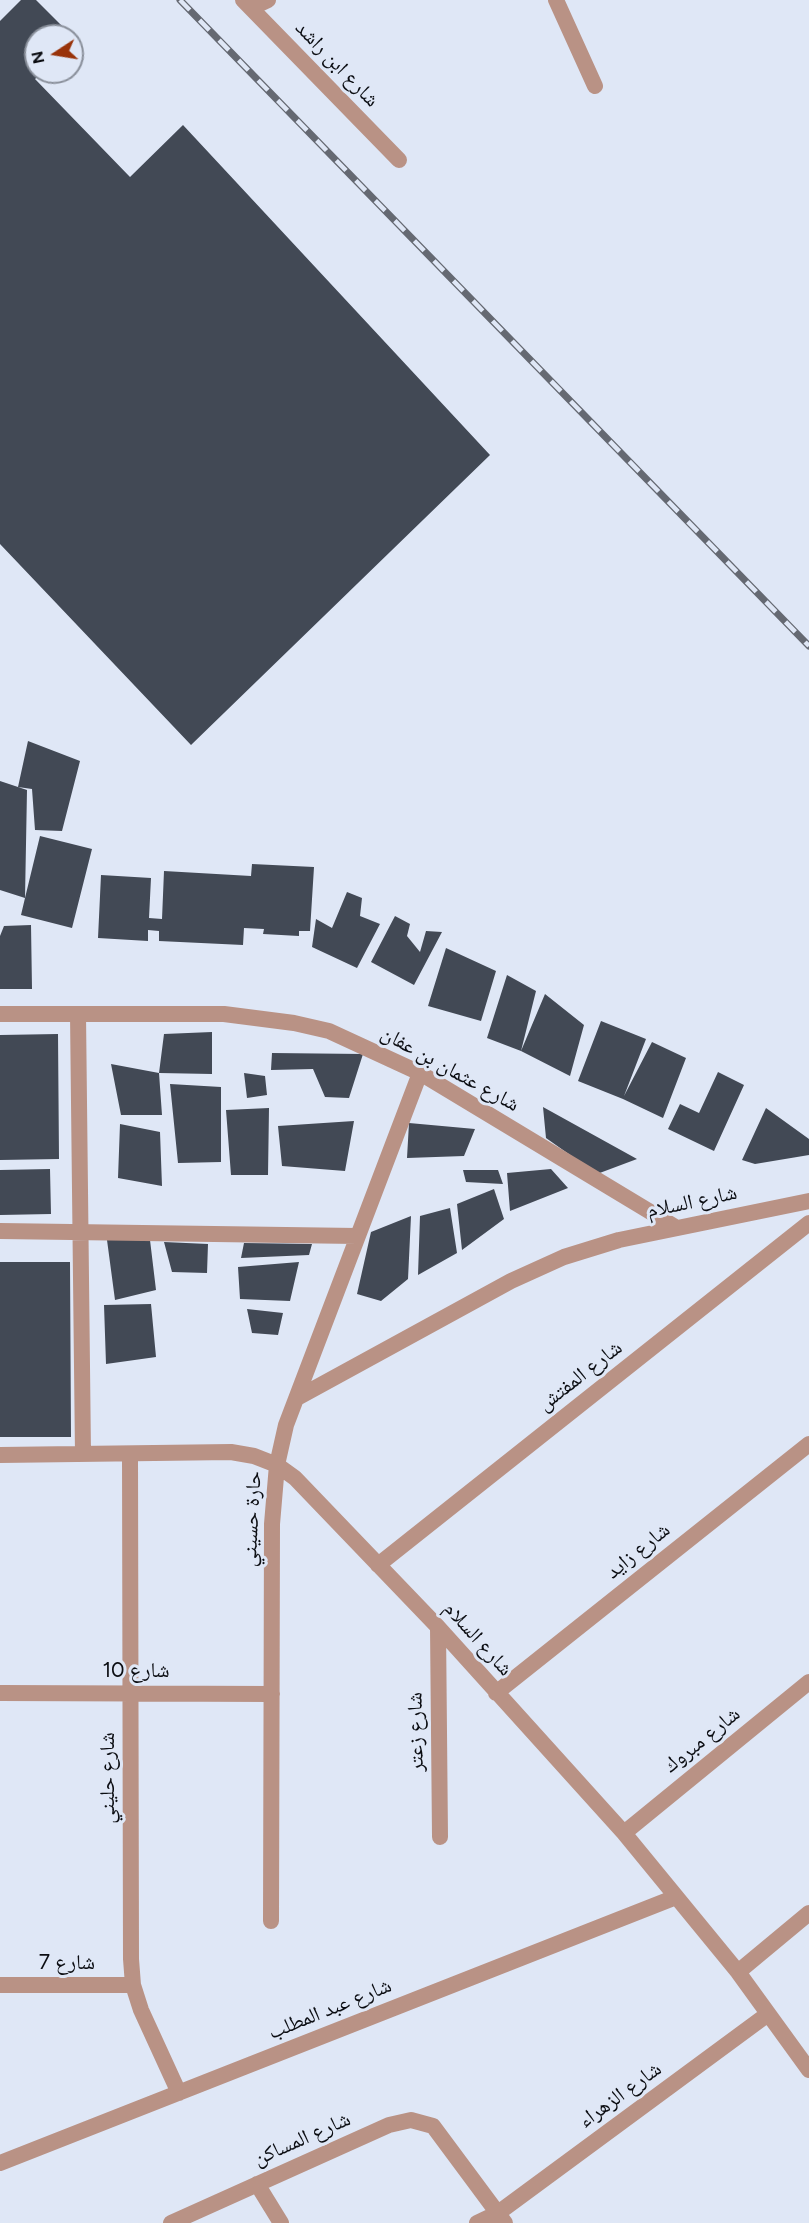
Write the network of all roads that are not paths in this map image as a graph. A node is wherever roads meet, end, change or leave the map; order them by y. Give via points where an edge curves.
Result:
1 (268, 0) edge
2 (556, 0) edge
3 (247, 4) edge
4 (595, 86) dead end
5 (399, 160) dead end
6 (0, 1014) edge
7 (78, 1014) junction
8 (420, 1073) junction
9 (809, 1201) edge
10 (809, 1223) edge
11 (677, 1228) junction
12 (0, 1231) edge
13 (81, 1232) junction
14 (357, 1236) junction
15 (297, 1398) junction
16 (809, 1444) edge
17 (83, 1454) junction
18 (130, 1454) junction
19 (0, 1455) edge
20 (276, 1465) junction
21 (378, 1565) junction
22 (438, 1627) junction
23 (809, 1682) edge
24 (0, 1693) edge
25 (130, 1693) junction
26 (496, 1693) junction
27 (272, 1694) junction
28 (624, 1833) junction
29 (440, 1837) dead end
30 (676, 1897) junction
31 (809, 1913) edge
32 (271, 1921) dead end
33 (738, 1972) junction
34 (0, 1985) edge
35 (133, 1985) junction
36 (768, 2014) junction
37 (809, 2070) edge
38 (179, 2093) junction
39 (0, 2163) edge
40 (257, 2184) junction
41 (501, 2218) edge
42 (178, 2222) edge
43 (281, 2223) edge
44 (477, 2223) edge

1 - 3 street
2 - 4 street
3 - 5 street, شارع ابن راشد
6 - 7 street, شارع عثمان بن عفان
7 - 8 street, شارع عثمان بن عفان via 224,1014 294,1023 329,1031
7 - 13 street
8 - 11 street, شارع عثمان بن عفان
8 - 14 street, حارة حسيني
9 - 11 street, شارع السلام
10 - 21 street, شارع المفتش
11 - 15 street, شارع السلام via 564,1257 511,1281
12 - 13 street
13 - 14 street
13 - 17 street
14 - 15 street, حارة حسيني
15 - 20 street, حارة حسيني
16 - 26 street, شارع زايد
17 - 18 street, شارع السلام
17 - 19 street, شارع السلام
18 - 20 street, شارع السلام via 231,1452
18 - 25 street, شارع حليني
20 - 21 street, شارع السلام via 295,1478
20 - 27 street, حارة حسيني
21 - 22 street, شارع السلام
22 - 26 street, شارع السلام
22 - 29 street, شارع زعتر
23 - 28 street, شارع مبروك
24 - 25 street, شارع 10
25 - 27 street, شارع 10
25 - 35 street, شارع حليني
26 - 28 street, شارع السلام
27 - 32 street, حارة حسيني
28 - 30 street, شارع السلام
30 - 33 street, شارع السلام
30 - 38 street, شارع عبد المطلب
31 - 33 street
33 - 36 street, شارع السلام
34 - 35 street, شارع 7
35 - 38 street, شارع حليني
36 - 37 street, شارع السلام
36 - 41 street, شارع الزهراء
38 - 39 street, شارع عبد المطلب
40 - 41 street, شارع المساكن via 389,2125 411,2120 433,2126
40 - 42 street, شارع المساكن
40 - 43 street
41 - 44 street, شارع الزهراء

